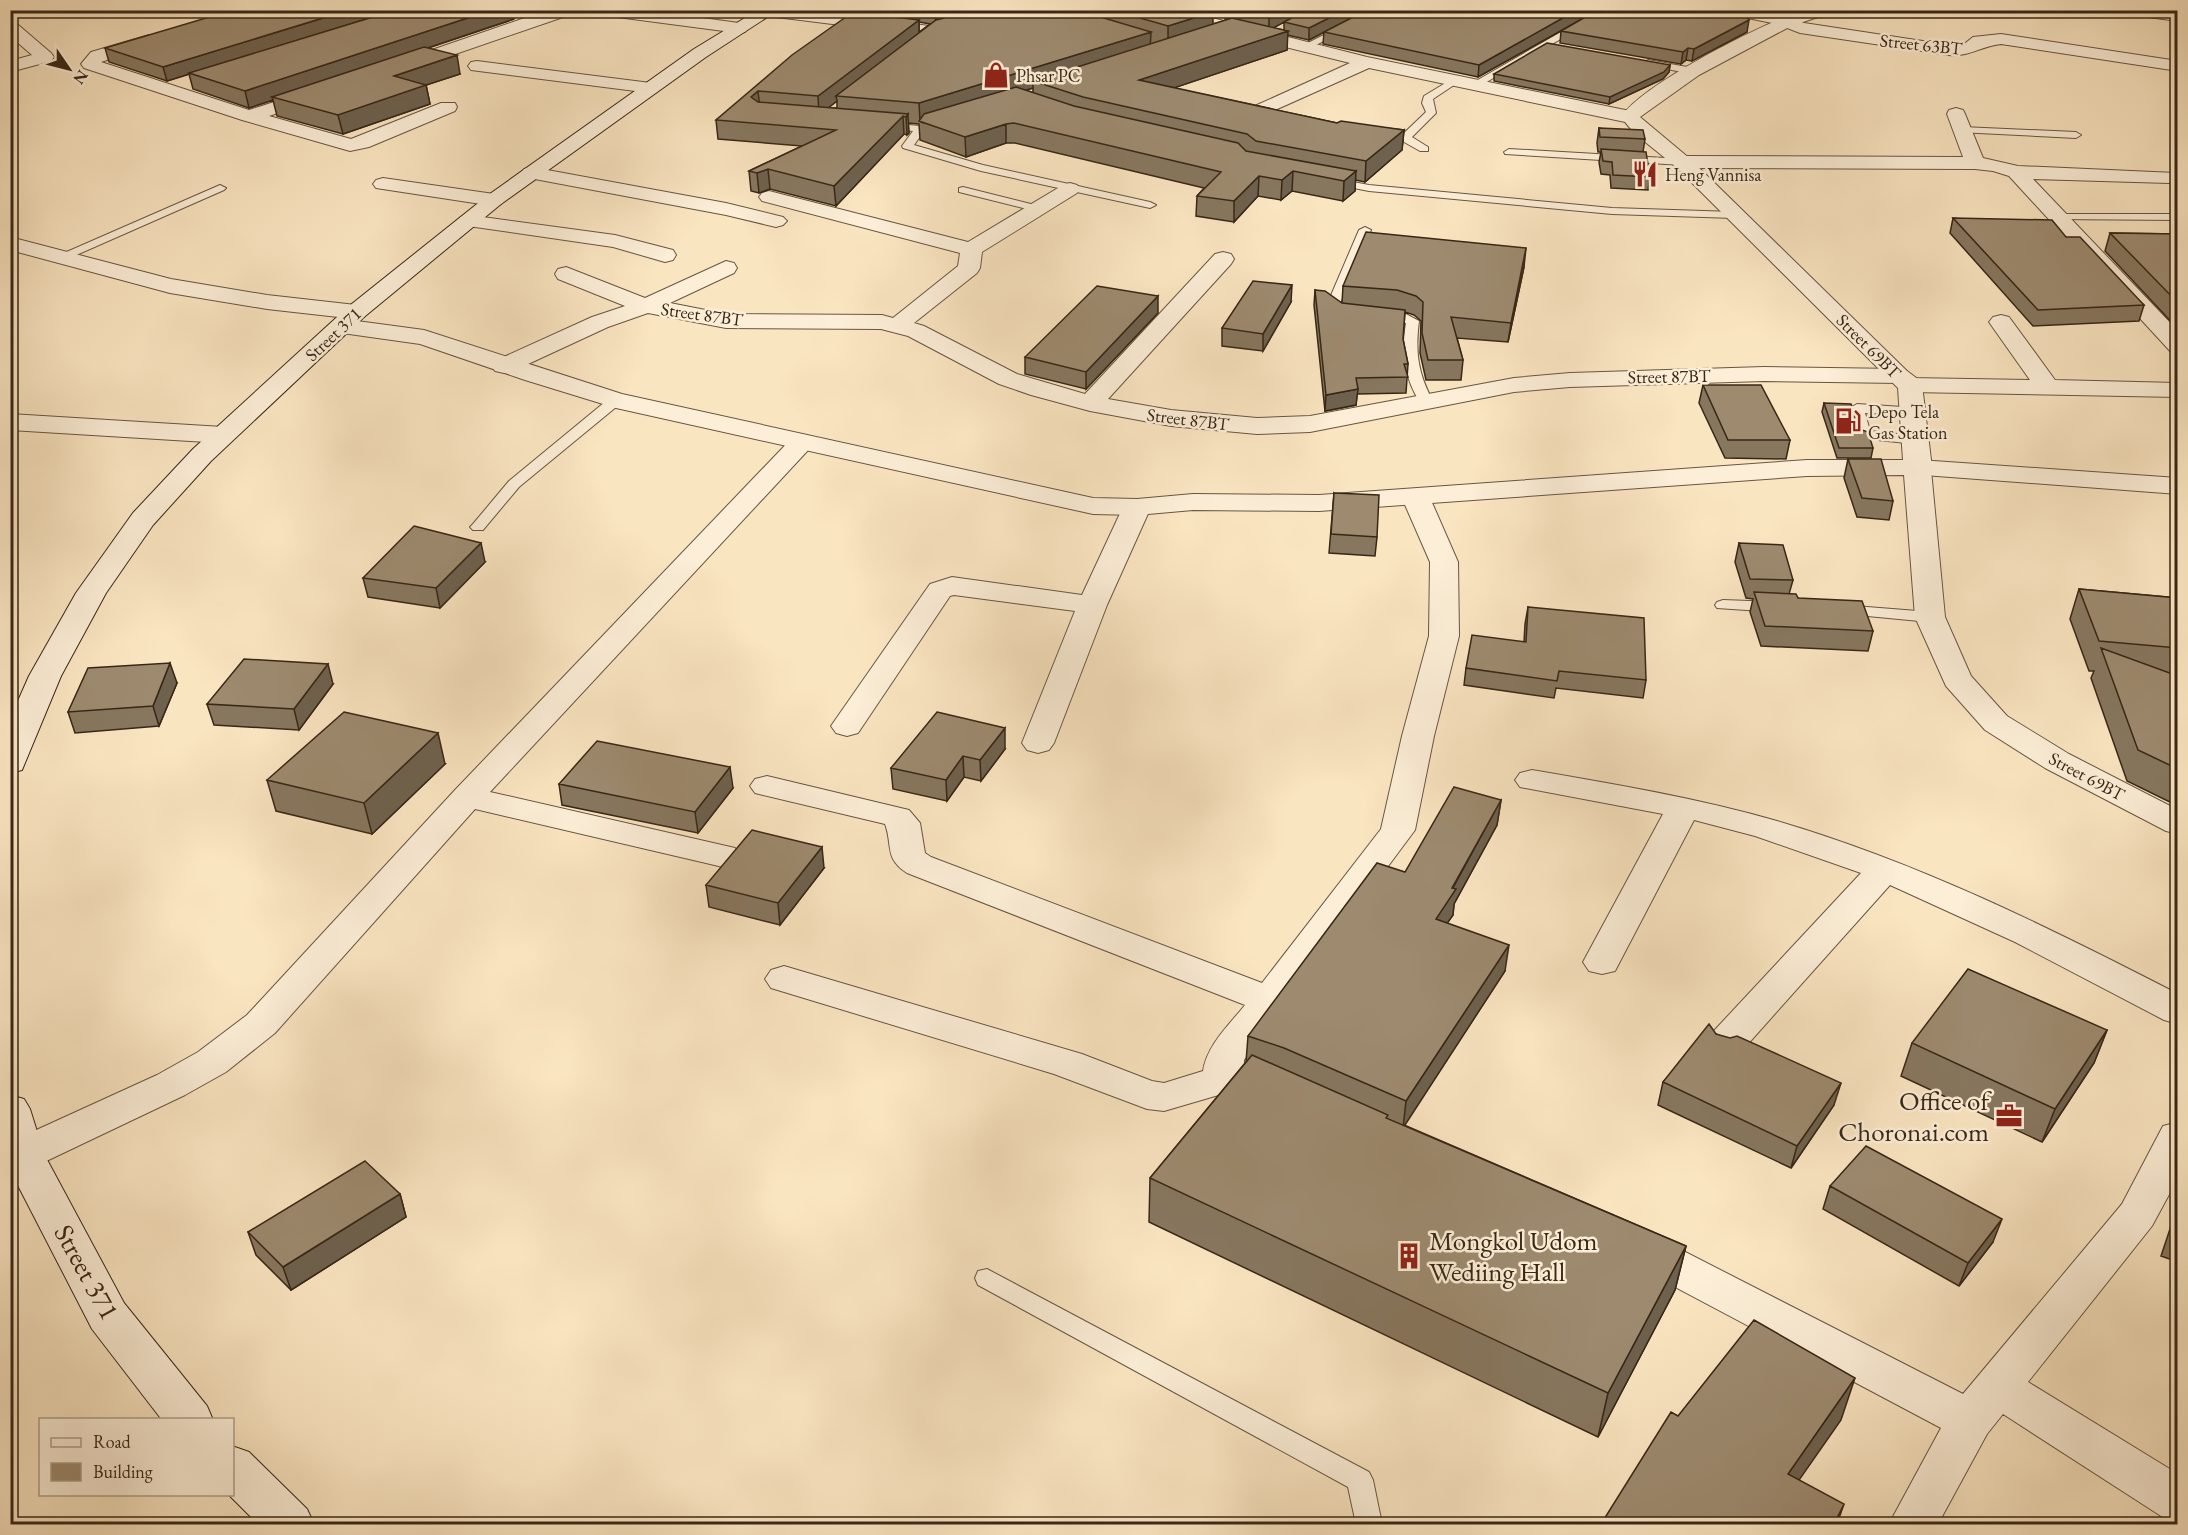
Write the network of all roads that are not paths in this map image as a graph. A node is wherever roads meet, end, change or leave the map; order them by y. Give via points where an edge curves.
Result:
1 (566, 10) edge
2 (602, 10) edge
3 (709, 10) edge
4 (1158, 10) edge
5 (1382, 10) edge
6 (1734, 10) edge
7 (1821, 10) edge
8 (2133, 10) edge
9 (845, 13) edge
10 (2178, 16) edge
11 (759, 17) edge
12 (1588, 20) edge
13 (1785, 22) junction
14 (10, 27) edge
15 (1284, 28) edge
16 (1234, 30) junction
17 (937, 32) edge
18 (166, 36) edge
19 (1212, 37) edge
20 (1265, 38) junction
21 (1544, 45) junction
22 (1305, 47) junction
23 (1555, 47) edge
24 (1634, 61) edge
25 (1367, 62) junction
26 (2178, 66) edge
27 (10, 67) edge
28 (1693, 71) junction
29 (382, 72) edge
30 (476, 75) dead end
31 (1455, 81) junction
32 (190, 82) edge
33 (1474, 85) junction
34 (338, 87) edge
35 (168, 88) junction
36 (651, 88) junction
37 (448, 107) dead end
38 (1264, 109) edge
39 (249, 116) junction
40 (1630, 117) junction
41 (952, 120) edge
42 (1959, 122) joint
43 (868, 124) edge
44 (920, 129) junction
45 (2076, 135) dead end
46 (1424, 149) dead end
47 (1509, 152) dead end
48 (1682, 162) junction
49 (1975, 163) junction
50 (2016, 172) junction
51 (531, 173) junction
52 (2169, 177) dead end
53 (1315, 178) edge
54 (383, 184) dead end
55 (220, 188) dead end
56 (1070, 189) junction
57 (963, 190) dead end
58 (769, 197) dead end
59 (494, 200) junction
60 (1150, 205) dead end
61 (1039, 209) junction
62 (1734, 215) junction
63 (2057, 217) junction
64 (2178, 217) edge
65 (468, 221) junction
66 (776, 221) dead end
67 (1365, 230) edge
68 (10, 243) edge
69 (971, 249) junction
70 (665, 255) dead end
71 (60, 256) junction
72 (1223, 259) dead end
73 (726, 268) dead end
74 (566, 274) dead end
75 (646, 306) junction
76 (349, 319) junction
77 (2001, 322) dead end
78 (898, 325) junction
79 (2178, 346) edge
80 (504, 366) junction
81 (2049, 389) junction
82 (2178, 390) edge
83 (1907, 391) junction
84 (616, 400) junction
85 (1426, 401) junction
86 (1090, 403) junction
87 (223, 435) junction
88 (14, 436) edge
89 (1916, 440) junction
90 (802, 442) junction
91 (202, 455) junction
92 (1919, 468) junction
93 (2178, 486) edge
94 (1416, 498) junction
95 (1137, 507) junction
96 (478, 527) dead end
97 (1092, 605) junction
98 (1723, 605) dead end
99 (1793, 608) edge
100 (1828, 610) edge
101 (1930, 617) junction
102 (847, 726) dead end
103 (1038, 743) dead end
104 (10, 764) edge
105 (1532, 780) dead end
106 (767, 786) dead end
107 (467, 797) junction
108 (1683, 808) junction
109 (2178, 824) edge
110 (723, 856) dead end
111 (1884, 870) junction
112 (1602, 963) dead end
113 (784, 979) dead end
114 (1269, 1000) junction
115 (2178, 1011) edge
116 (1725, 1044) edge
117 (1222, 1080) junction
118 (1312, 1107) edge
119 (10, 1110) edge
120 (2178, 1137) edge
121 (23, 1154) junction
122 (1603, 1232) edge
123 (987, 1278) dead end
124 (1984, 1403) junction
125 (189, 1418) edge
126 (234, 1469) edge
127 (2178, 1501) edge
128 (290, 1524) edge
129 (1369, 1524) edge
130 (1913, 1524) edge

1 - 29 street
2 - 11 street
3 - 11 street
4 - 16 street
5 - 22 lane
6 - 13 street, Street 63BT
7 - 13 street
8 - 10 street
9 - 11 street
9 - 17 street
11 - 36 street, Street 371
12 - 21 lane
13 - 26 street, Street 63BT via 1800,28 1949,51 1971,50 1979,41 2001,39
13 - 28 street
14 - 27 street via 45,57
15 - 20 lane
16 - 19 lane
16 - 20 street
18 - 35 street via 97,56 90,64
20 - 22 street
21 - 23 lane
21 - 33 lane
22 - 25 street
24 - 28 lane
25 - 31 street
25 - 38 street
28 - 40 street via 1636,108
30 - 36 street via 507,70
31 - 33 street
31 - 46 lane via 1428,98 1431,113 1407,136
32 - 35 street
33 - 40 street
34 - 39 street
35 - 39 street
36 - 51 street, Street 371
37 - 39 street via 350,145
40 - 48 street, Street 69BT
41 - 44 lane
42 - 45 lane
42 - 49 street
43 - 44 lane
44 - 56 lane via 906,146
47 - 48 lane
48 - 49 street
48 - 62 street, Street 69BT
49 - 50 street
50 - 52 street
50 - 63 street
51 - 59 street, Street 371
51 - 66 street
53 - 62 lane via 1370,188 1605,211
54 - 59 street
55 - 71 lane
56 - 60 lane
56 - 61 street
57 - 61 lane
58 - 69 street
59 - 65 street, Street 371
61 - 69 street
62 - 83 street, Street 69BT via 1813,289
63 - 64 lane
63 - 79 street
65 - 70 street via 615,241
65 - 76 street, Street 371
67 - 85 lane via 1332,307 1341,312 1413,321 1408,347 1412,377
68 - 71 street
69 - 78 street via 969,268
71 - 76 street via 170,286
72 - 86 street
73 - 75 street
74 - 75 street
75 - 78 street, Street 87BT via 726,321
75 - 80 street, Street 87BT
76 - 80 street via 424,337
76 - 87 street, Street 371
77 - 81 street
78 - 86 street, Street 87BT via 1008,379
80 - 84 street
81 - 82 street, Street 87BT
81 - 83 street, Street 87BT
83 - 85 street, Street 87BT via 1764,374 1621,377 1514,385
83 - 89 street, Street 69BT
83 - 89 lane via 1857,408 1864,435
84 - 90 street
84 - 96 lane via 514,484
85 - 86 street, Street 87BT via 1310,424 1280,426 1204,423
87 - 88 street via 48,424
87 - 91 street, Street 371
88 - 91 street
89 - 92 street, Street 69BT
90 - 95 street via 1049,498 1093,506
90 - 107 street
91 - 104 street, Street 371 via 143,519 92,593 45,676
92 - 93 street
92 - 94 street via 1807,468
92 - 101 street, Street 69BT
94 - 95 street via 1318,503 1192,502
94 - 114 street via 1444,562 1444,636 1398,830
95 - 97 street
97 - 102 street via 945,587
97 - 103 street
98 - 99 lane
100 - 101 lane
101 - 109 street, Street 69BT via 1957,679 1996,723 2057,761
105 - 108 street
106 - 114 street via 897,817 903,823 908,858 919,865
107 - 110 street
107 - 121 street via 261,1024 212,1062 171,1085
108 - 111 street via 1767,829
108 - 112 street
111 - 115 street via 2108,974
111 - 116 street
113 - 117 street via 1068,1064 1147,1095 1164,1097
114 - 117 street via 1225,1058
117 - 118 street via 1244,1079
119 - 121 street, Street 371
120 - 124 street via 2137,1215
121 - 125 street, Street 371 via 108,1316
122 - 124 street
123 - 129 lane via 1359,1480
124 - 127 street via 2082,1438
124 - 130 street
126 - 128 street

